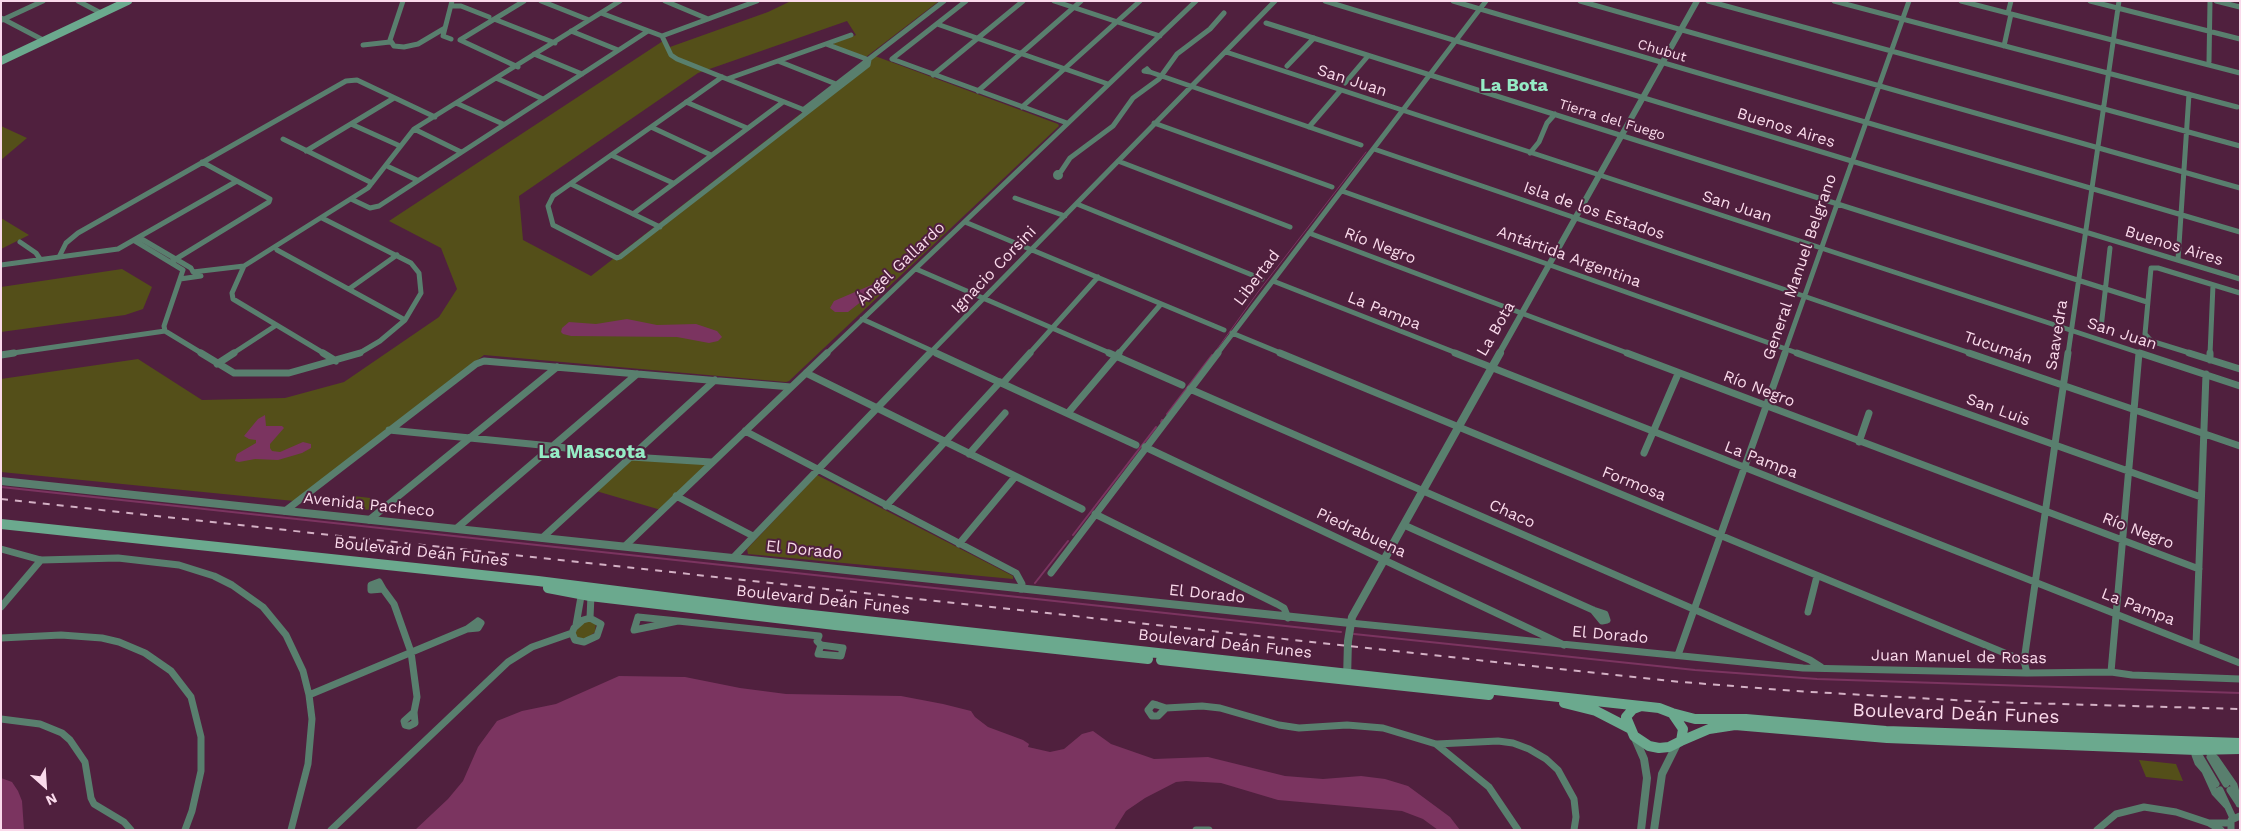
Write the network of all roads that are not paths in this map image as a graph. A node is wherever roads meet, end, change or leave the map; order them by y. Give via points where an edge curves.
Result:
1 (43, 1) edge
2 (78, 1) edge
3 (122, 1) edge
4 (128, 1) edge
5 (403, 1) edge
6 (524, 1) edge
7 (540, 1) edge
8 (620, 1) edge
9 (625, 1) edge
10 (665, 1) edge
11 (944, 1) edge
12 (966, 1) edge
13 (1023, 1) edge
14 (1054, 1) edge
15 (1081, 1) edge
16 (1140, 1) edge
17 (1196, 1) edge
18 (1275, 1) edge
19 (1325, 1) edge
20 (1453, 1) edge
21 (1486, 1) edge
22 (1580, 1) edge
23 (1697, 1) edge
24 (1708, 1) edge
25 (1834, 1) edge
26 (1909, 1) edge
27 (1962, 1) edge
28 (2011, 1) edge
29 (2090, 1) edge
30 (2119, 1) edge
31 (2210, 1) edge
32 (2216, 1) edge
33 (548, 2) edge
34 (754, 2) edge
35 (454, 3) edge
36 (2240, 7) edge
37 (1073, 8) junction
38 (2118, 8) junction
39 (1480, 9) junction
40 (100, 12) junction
41 (1224, 12) dead end
42 (602, 14) junction
43 (2010, 14) junction
44 (488, 17) dead end
45 (2, 19) edge
46 (494, 19) junction
47 (708, 19) junction
48 (1902, 19) junction
49 (589, 20) junction
50 (1117, 22) junction
51 (1266, 23) dead end
52 (937, 24) junction
53 (445, 28) junction
54 (1682, 30) junction
55 (648, 31) junction
56 (2208, 31) junction
57 (573, 32) junction
58 (433, 35) junction
59 (851, 35) dead end
60 (443, 36) junction
61 (662, 36) junction
62 (1160, 36) junction
63 (978, 38) junction
64 (1314, 38) junction
65 (451, 39) dead end
66 (2240, 39) edge
67 (43, 40) junction
68 (1456, 40) junction
69 (2113, 40) junction
70 (390, 42) junction
71 (555, 43) junction
72 (826, 44) junction
73 (363, 45) dead end
74 (2004, 46) junction
75 (618, 50) junction
76 (1891, 51) junction
77 (1226, 52) junction
78 (1020, 53) junction
79 (536, 55) junction
80 (1368, 56) junction
81 (1, 60) edge
82 (868, 60) junction
83 (778, 61) junction
84 (1663, 62) junction
85 (2209, 62) dead end
86 (1288, 66) dead end
87 (516, 67) junction
88 (1065, 69) junction
89 (1150, 72) dead end
90 (2109, 73) junction
91 (2240, 73) edge
92 (582, 74) junction
93 (933, 74) junction
94 (1163, 75) junction
95 (1430, 75) junction
96 (724, 78) junction
97 (497, 79) junction
98 (1345, 83) dead end
99 (836, 84) junction
100 (1108, 84) junction
101 (1192, 86) junction
102 (1878, 86) junction
103 (978, 91) junction
104 (1340, 91) junction
105 (2189, 94) junction
106 (1643, 97) junction
107 (394, 98) junction
108 (543, 98) junction
109 (686, 102) junction
110 (783, 102) junction
111 (457, 104) junction
112 (1022, 107) junction
113 (2237, 107) dead end
114 (2103, 109) junction
115 (803, 110) junction
116 (1403, 111) junction
117 (810, 112) junction
118 (1555, 114) junction
119 (435, 117) junction
120 (1866, 122) junction
121 (1154, 123) junction
122 (351, 124) junction
123 (503, 124) junction
124 (1067, 124) junction
125 (651, 127) junction
126 (1309, 127) junction
127 (748, 128) junction
128 (415, 130) junction
129 (2187, 132) junction
130 (1622, 134) junction
131 (283, 139) dead end
132 (1361, 145) dead end
133 (400, 146) junction
134 (2240, 146) edge
135 (2098, 148) junction
136 (1374, 149) junction
137 (306, 150) junction
138 (461, 152) junction
139 (1530, 153) junction
140 (711, 155) junction
141 (611, 156) junction
142 (1118, 161) junction
143 (1852, 161) junction
144 (202, 162) junction
145 (389, 167) junction
146 (2184, 172) junction
147 (1060, 173) dead end
148 (1599, 175) junction
149 (417, 180) junction
150 (237, 181) junction
151 (372, 183) junction
152 (571, 184) junction
153 (673, 184) junction
154 (1332, 187) dead end
155 (2092, 188) junction
156 (2240, 188) edge
157 (1342, 191) junction
158 (1015, 198) dead end
159 (353, 200) junction
160 (1837, 203) junction
161 (1077, 204) junction
162 (633, 214) junction
163 (2182, 214) junction
164 (1065, 216) junction
165 (324, 218) junction
166 (1575, 219) junction
167 (965, 222) junction
168 (660, 227) junction
169 (1290, 227) dead end
170 (2085, 232) junction
171 (2240, 232) edge
172 (1309, 233) junction
173 (137, 239) junction
174 (20, 242) dead end
175 (1821, 248) junction
176 (2110, 248) dead end
177 (277, 250) junction
178 (1033, 250) junction
179 (397, 255) junction
180 (59, 257) junction
181 (40, 259) junction
182 (2178, 260) junction
183 (173, 261) junction
184 (1550, 264) junction
185 (1, 265) edge
186 (190, 268) junction
187 (242, 269) junction
188 (916, 269) junction
189 (183, 270) junction
190 (1098, 277) junction
191 (2071, 277) joint
192 (180, 279) junction
193 (1262, 279) dead end
194 (2080, 279) junction
195 (2240, 279) edge
196 (1273, 281) junction
197 (2213, 285) junction
198 (2105, 287) junction
199 (349, 288) junction
200 (2240, 294) edge
201 (1805, 296) junction
202 (985, 299) junction
203 (2147, 301) junction
204 (1161, 304) junction
205 (1522, 314) junction
206 (862, 319) junction
207 (406, 320) junction
208 (275, 326) junction
209 (1052, 328) junction
210 (2101, 328) dead end
211 (1224, 330) dead end
212 (2072, 330) junction
213 (164, 331) junction
214 (1232, 334) junction
215 (1786, 349) junction
216 (933, 351) junction
217 (2139, 353) junction
218 (1, 355) edge
219 (1117, 356) junction
220 (2210, 360) junction
221 (336, 361) junction
222 (217, 364) junction
223 (557, 367) junction
224 (1491, 368) junction
225 (2240, 369) edge
226 (806, 373) junction
227 (637, 374) junction
228 (1678, 374) junction
229 (2206, 374) junction
230 (715, 380) junction
231 (1001, 383) junction
232 (1182, 385) dead end
233 (2063, 385) junction
234 (2240, 386) edge
235 (791, 387) junction
236 (1190, 389) junction
237 (1766, 406) junction
238 (877, 408) junction
239 (2135, 410) junction
240 (1005, 413) dead end
241 (1068, 413) junction
242 (1869, 413) dead end
243 (1459, 426) junction
244 (389, 430) junction
245 (744, 431) junction
246 (1654, 432) junction
247 (2205, 434) junction
248 (469, 438) junction
249 (945, 442) junction
250 (1859, 442) junction
251 (1136, 445) dead end
252 (2055, 445) junction
253 (551, 446) junction
254 (2240, 446) edge
255 (1145, 447) junction
256 (1644, 453) dead end
257 (968, 454) junction
258 (631, 457) junction
259 (711, 462) junction
260 (1744, 468) junction
261 (818, 470) junction
262 (2129, 472) junction
263 (1015, 477) junction
264 (1, 481) edge
265 (1424, 491) junction
266 (676, 496) junction
267 (2201, 497) junction
268 (886, 506) junction
269 (1082, 509) dead end
270 (2045, 510) junction
271 (285, 511) junction
272 (1095, 514) junction
273 (369, 520) junction
274 (1, 524) edge
275 (1404, 525) junction
276 (1, 528) edge
277 (457, 528) junction
278 (1720, 534) junction
279 (753, 536) junction
280 (542, 538) junction
281 (2122, 539) junction
282 (959, 544) junction
283 (625, 546) junction
284 (1, 549) edge
285 (733, 558) junction
286 (41, 560) junction
287 (1385, 560) junction
288 (2199, 569) junction
289 (1051, 573) dead end
290 (1817, 576) junction
291 (2036, 582) junction
292 (383, 589) dead end
293 (1021, 589) junction
294 (587, 592) junction
295 (1, 607) edge
296 (1694, 609) junction
297 (1593, 610) dead end
298 (1808, 612) dead end
299 (2115, 613) junction
300 (590, 618) junction
301 (1288, 618) junction
302 (678, 621) junction
303 (824, 624) junction
304 (1350, 624) junction
305 (576, 625) junction
306 (467, 629) dead end
307 (572, 633) junction
308 (819, 636) junction
309 (2, 639) edge
310 (821, 645) dead end
311 (2196, 645) junction
312 (1565, 646) junction
313 (411, 652) junction
314 (1678, 655) junction
315 (2024, 661) junction
316 (2240, 663) edge
317 (1821, 667) junction
318 (2111, 672) junction
319 (2027, 673) junction
320 (1347, 677) junction
321 (2240, 679) edge
322 (309, 695) junction
323 (1641, 706) junction
324 (1166, 708) dead end
325 (414, 712) dead end
326 (1672, 713) junction
327 (1, 719) edge
328 (1631, 732) junction
329 (1679, 743) junction
330 (2240, 743) edge
331 (1436, 744) junction
332 (2200, 746) junction
333 (2240, 749) edge
334 (2214, 772) junction
335 (2223, 787) junction
336 (2239, 805) edge
337 (2227, 806) junction
338 (2209, 822) junction
339 (2233, 822) edge
340 (132, 830) edge
341 (184, 830) edge
342 (291, 830) edge
343 (331, 830) edge
344 (1196, 830) edge
345 (1209, 830) edge
346 (1518, 830) edge
347 (1574, 830) edge
348 (1641, 830) edge
349 (1654, 830) edge
350 (2097, 830) edge
351 (2220, 830) edge

1 - 45 street
2 - 40 street
3 - 40 main road
4 - 67 main road
5 - 70 street
6 - 46 street
7 - 33 street
8 - 42 street
9 - 42 street
10 - 47 street
11 - 82 street
12 - 52 street
13 - 63 street
14 - 37 street
15 - 37 street
16 - 50 street
17 - 62 street, Ángel Gallardo
18 - 77 street, Ignacio Corsini
19 - 68 street, Buenos Aires
20 - 39 street, Chubut
21 - 39 street, Libertad
22 - 54 street
23 - 54 street, La Bota
24 - 76 street
25 - 48 street
26 - 48 street, General Manuel Belgrano
27 - 43 street
28 - 43 street
29 - 38 street
30 - 38 street, Saavedra
31 - 56 street
32 - 36 street
33 - 49 street
34 - 47 street
35 - 44 street
35 - 53 street
37 - 50 street
37 - 78 street
38 - 56 street
38 - 69 street, Saavedra
39 - 68 street, Libertad
39 - 84 street, Chubut
40 - 67 main road
41 - 94 street via 1210,29 1180,52
42 - 49 street
42 - 55 street
42 - 57 street
43 - 69 street
43 - 74 street
45 - 67 street
46 - 71 street
46 - 87 street via 460,40
47 - 61 street
48 - 74 street
48 - 76 street, General Manuel Belgrano
49 - 57 street
50 - 62 street
50 - 88 street
51 - 64 street, Tierra del Fuego
52 - 63 street
52 - 93 street via 892,59
53 - 58 street
53 - 60 street
54 - 84 street, La Bota
54 - 102 street
55 - 61 street
55 - 75 street
56 - 66 street
56 - 85 street
57 - 71 street
57 - 75 street
58 - 60 street
58 - 70 street via 411,46 398,47
59 - 72 street
60 - 65 street
61 - 96 street via 673,57
62 - 100 street, Ángel Gallardo
63 - 78 street
63 - 93 street
64 - 80 street, Tierra del Fuego
64 - 86 street
67 - 81 main road
68 - 95 street, Libertad
68 - 106 street, Buenos Aires
69 - 90 street, Saavedra
69 - 91 street
70 - 73 street
71 - 79 street
72 - 82 street
72 - 83 street
74 - 90 street
75 - 92 street
76 - 102 street, General Manuel Belgrano
76 - 114 street
77 - 101 street, Ignacio Corsini
77 - 104 street, San Juan
78 - 88 street
78 - 103 street
79 - 87 street
79 - 92 street
80 - 95 street, Tierra del Fuego
80 - 98 street
82 - 99 street
82 - 117 street via 867,67
83 - 96 street
83 - 99 street
84 - 106 street, La Bota
84 - 120 street, Chubut
87 - 97 street
88 - 100 street
88 - 112 street
89 - 94 street
90 - 105 street
90 - 114 street, Saavedra
92 - 108 street
93 - 103 street
94 - 101 street
94 - 147 street via 1133,98 1117,122 1070,158
95 - 116 street, Libertad
95 - 118 street, Tierra del Fuego
96 - 109 street
96 - 110 street
97 - 108 street
97 - 111 street
99 - 115 street
100 - 124 street, Ángel Gallardo
101 - 121 street, Ignacio Corsini
101 - 126 street
102 - 120 street, General Manuel Belgrano
102 - 135 street
103 - 112 street
104 - 116 street, San Juan
104 - 126 street
105 - 113 street
105 - 129 street
106 - 130 street, La Bota
106 - 143 street, Buenos Aires
107 - 119 street
107 - 122 street
107 - 144 street via 357,80 346,81
108 - 123 street
109 - 125 street
109 - 127 street
110 - 115 street
110 - 127 street
111 - 119 street
111 - 123 street
112 - 124 street
114 - 129 street
114 - 135 street, Saavedra
115 - 117 street
116 - 136 street, Libertad
116 - 139 street, San Juan
117 - 168 street
118 - 130 street, Tierra del Fuego
118 - 139 street
119 - 128 street
120 - 143 street, General Manuel Belgrano
120 - 155 street, Chubut
121 - 142 street, Ignacio Corsini
121 - 154 street
122 - 133 street
122 - 137 street
123 - 138 street
124 - 167 street, Ángel Gallardo
125 - 140 street
125 - 141 street
126 - 132 street
127 - 140 street
128 - 133 street
128 - 138 street
128 - 145 street
129 - 134 street
129 - 146 street
130 - 148 street, La Bota
130 - 160 street, Tierra del Fuego
131 - 137 street
133 - 151 street
135 - 146 street
135 - 155 street, Saavedra
136 - 157 street, Libertad
136 - 166 street, Isla de los Estados
137 - 151 street
138 - 149 street
139 - 148 street, San Juan
140 - 153 street
141 - 152 street
141 - 153 street
142 - 161 street, Ignacio Corsini
142 - 169 street
143 - 160 street, General Manuel Belgrano
143 - 170 street, Buenos Aires
144 - 150 street
144 - 180 street via 73,236
145 - 149 street
145 - 159 street via 372,189
146 - 156 street
146 - 163 street
148 - 166 street, La Bota
148 - 175 street, San Juan
149 - 159 street via 374,208
150 - 173 street
150 - 183 street via 270,199 270,202
151 - 159 street
152 - 162 street
152 - 168 street via 550,200 548,209 553,225 617,258
153 - 162 street
155 - 163 street, Chubut
155 - 170 street, Saavedra
157 - 172 street, Libertad
157 - 184 street, Antártida Argentina
158 - 164 street
159 - 165 street
160 - 175 street, General Manuel Belgrano
160 - 191 street, Tierra del Fuego
161 - 164 street, Ignacio Corsini
161 - 193 street
162 - 168 street
163 - 171 street, Chubut
163 - 182 street
164 - 178 street, Ignacio Corsini
165 - 177 street
165 - 179 street
165 - 187 street
166 - 184 street, La Bota
166 - 201 street, Isla de los Estados
167 - 178 street
167 - 188 street, Ángel Gallardo
170 - 182 street, Buenos Aires
170 - 194 street, Saavedra
172 - 196 street, Libertad
172 - 205 street, Río Negro
173 - 180 street via 111,251
173 - 183 street
174 - 181 street
175 - 201 street, General Manuel Belgrano
175 - 212 street, San Juan
176 - 198 street
177 - 187 street
177 - 199 street
178 - 190 street
178 - 202 street, Ignacio Corsini
179 - 199 street
179 - 207 street via 411,262 421,280 420,293
180 - 181 street
181 - 185 street
182 - 195 street, Buenos Aires
183 - 186 street
183 - 189 street
184 - 205 street, La Bota
184 - 215 street, Antártida Argentina
186 - 187 street via 196,273
186 - 189 street
187 - 192 street
187 - 208 street via 232,293 233,299
188 - 202 street
188 - 206 street, Ángel Gallardo
189 - 192 street
190 - 204 street
190 - 209 street
191 - 194 street
192 - 213 street
194 - 198 street
194 - 212 street, Saavedra
196 - 214 street, Libertad
196 - 224 street, La Pampa
197 - 200 street
197 - 203 street via 2151,268
197 - 220 street
198 - 203 street
198 - 210 street
199 - 207 street
201 - 215 street, General Manuel Belgrano
201 - 233 street, Tucumán
202 - 209 street
202 - 216 street, Ignacio Corsini
203 - 220 street via 2146,337
204 - 211 street
204 - 219 street
205 - 224 street, La Bota
205 - 228 street, Río Negro
206 - 216 street
206 - 226 street, Ángel Gallardo
207 - 221 street via 366,350
208 - 221 street
208 - 222 street
209 - 219 street
209 - 231 street
212 - 217 street, San Juan
212 - 233 street, Saavedra
213 - 218 street
213 - 222 street
214 - 236 street, Libertad
214 - 243 street, Formosa
215 - 237 street, General Manuel Belgrano
215 - 252 street, San Luis
216 - 231 street
216 - 238 street, Ignacio Corsini
217 - 229 street, San Juan
217 - 239 street
219 - 232 street
219 - 241 street
220 - 225 street
221 - 222 street via 282,373 234,373
223 - 227 street
223 - 244 street via 484,361
223 - 248 street
224 - 243 street, La Bota
224 - 246 street, La Pampa
226 - 235 street, Ángel Gallardo
226 - 238 street
227 - 230 street
227 - 253 street
228 - 237 street, Río Negro
228 - 246 street
229 - 234 street, San Juan
229 - 247 street
230 - 235 street
230 - 258 street
231 - 241 street
231 - 249 street
233 - 239 street, Tucumán
233 - 252 street, Saavedra
235 - 245 street, Ángel Gallardo
236 - 255 street, Libertad
236 - 265 street, Chaco
237 - 250 street, Río Negro
237 - 260 street, General Manuel Belgrano
238 - 249 street
238 - 261 street, Ignacio Corsini
239 - 247 street, Tucumán
239 - 262 street
240 - 257 street
241 - 251 street
242 - 250 street
243 - 265 street, La Bota
243 - 278 street, Formosa
244 - 248 street
244 - 271 street
245 - 259 street, Ángel Gallardo
245 - 261 street
246 - 256 street
246 - 260 street, La Pampa
247 - 254 street, Tucumán
247 - 267 street
248 - 253 street
248 - 273 street
249 - 257 street
249 - 268 street
250 - 270 street, Río Negro
252 - 262 street, San Luis
252 - 270 street, Saavedra
253 - 258 street
253 - 277 street
255 - 272 street, Libertad
255 - 287 street, Piedrabuena
257 - 263 street
258 - 259 street
258 - 280 street
259 - 266 street, Ángel Gallardo
260 - 278 street, General Manuel Belgrano
260 - 291 street, La Pampa
261 - 268 street
261 - 279 street, Ignacio Corsini
262 - 267 street, San Luis
262 - 281 street
263 - 269 street
263 - 282 street
264 - 271 street, Avenida Pacheco
265 - 275 street, La Bota
265 - 296 street, Chaco
266 - 279 street
266 - 283 street, Ángel Gallardo
267 - 288 street
268 - 282 street
270 - 281 street, Río Negro
270 - 291 street, Saavedra
271 - 273 street, Avenida Pacheco
272 - 289 street, Libertad
272 - 301 street via 1277,604 1284,608
273 - 277 street, Avenida Pacheco
274 - 294 main road, Boulevard Deán Funes via 538,581
275 - 287 street, La Bota
275 - 297 street
276 - 294 main road, Boulevard Deán Funes
277 - 280 street, Avenida Pacheco
278 - 290 street, Formosa
278 - 296 street, General Manuel Belgrano
279 - 285 street, Ignacio Corsini
280 - 283 street, Avenida Pacheco
281 - 288 street, Río Negro
281 - 299 street
282 - 293 street via 1016,573
283 - 285 street, Avenida Pacheco
284 - 286 street
285 - 293 street, El Dorado
286 - 295 street
286 - 322 street via 118,558 159,561 195,569 232,585 263,607 286,635 303,671
287 - 304 street, La Bota
287 - 312 street, Piedrabuena
288 - 311 street
290 - 298 street
290 - 315 street, Formosa
291 - 299 street, La Pampa
291 - 315 street, Saavedra
292 - 313 street via 394,604
293 - 301 street, El Dorado
294 - 300 street
294 - 303 main road, Boulevard Deán Funes
294 - 305 street
294 - 320 main road, Boulevard Deán Funes
296 - 314 street, General Manuel Belgrano
296 - 317 street, Chaco
299 - 311 street, La Pampa
299 - 318 street
300 - 305 street
300 - 307 street via 598,621 601,627 593,639 579,642
301 - 304 street, El Dorado
302 - 302 street via 651,626 634,630 638,617
302 - 308 street
303 - 308 street
303 - 320 main road, Boulevard Deán Funes
304 - 312 street, El Dorado
304 - 320 street, La Bota
305 - 307 street
306 - 313 street
307 - 343 street via 532,646 508,662
308 - 310 street
309 - 341 street via 61,635 102,638 145,653 171,671 191,697 201,738 201,771
311 - 316 street, La Pampa
312 - 314 street, El Dorado
313 - 322 street
313 - 325 street via 417,697
314 - 317 street, Juan Manuel de Rosas via 1803,668
315 - 319 street, Saavedra
317 - 319 street, Juan Manuel de Rosas
318 - 319 street, Juan Manuel de Rosas
318 - 321 street, Juan Manuel de Rosas
320 - 323 main road, Boulevard Deán Funes
320 - 328 main road, Boulevard Deán Funes via 1574,704 1610,717
322 - 342 street via 312,719 308,764
323 - 326 main road
323 - 328 main road via 1627,715
324 - 331 street via 1211,707 1299,728 1347,725 1383,728
326 - 329 main road via 1684,730
326 - 332 main road, Boulevard Deán Funes via 1695,719 1746,718 1886,731
327 - 340 street via 40,724 62,733 85,762 94,804
328 - 329 main road via 1649,746 1659,748
328 - 348 street via 1644,759 1647,778
329 - 332 main road, Boulevard Deán Funes via 1709,729 1735,725 1887,738
329 - 349 street via 1662,774
330 - 332 main road, Boulevard Deán Funes
331 - 346 street via 1489,788
331 - 347 street via 1498,741 1530,749 1546,758 1558,770 1574,799
332 - 333 main road, Boulevard Deán Funes
332 - 334 street
332 - 334 street via 2196,759
334 - 335 street
334 - 336 street via 2237,791
334 - 337 street via 2215,793
335 - 336 street
335 - 337 street
337 - 339 street
338 - 339 street
338 - 350 street via 2144,807 2116,814
338 - 351 street
344 - 345 street

